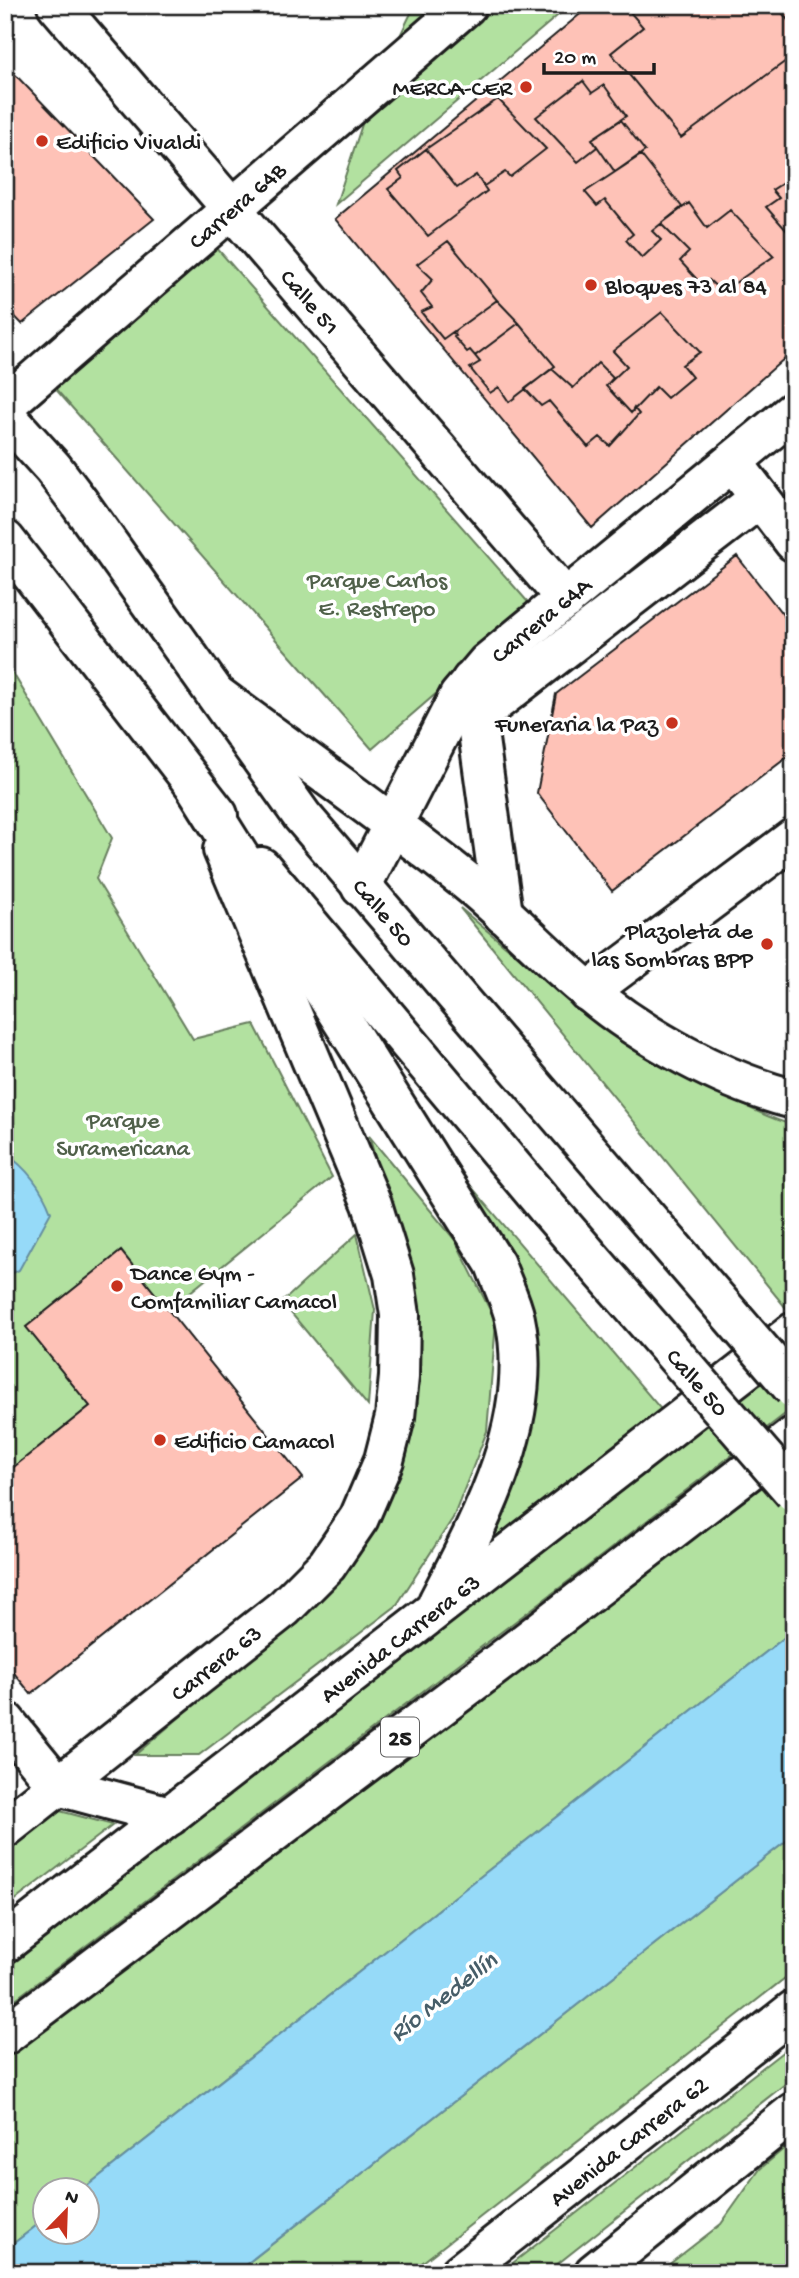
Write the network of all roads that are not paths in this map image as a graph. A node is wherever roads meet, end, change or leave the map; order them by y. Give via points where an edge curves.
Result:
1 (57, 5) edge
2 (467, 5) edge
3 (231, 209) junction
4 (5, 405) edge
5 (794, 411) edge
6 (5, 415) edge
7 (732, 461) junction
8 (760, 498) junction
9 (5, 540) edge
10 (794, 542) edge
11 (566, 599) junction
12 (218, 696) junction
13 (473, 699) junction
14 (197, 789) junction
15 (393, 825) junction
16 (794, 838) edge
17 (361, 887) junction
18 (503, 914) junction
19 (588, 992) junction
20 (794, 1099) edge
21 (794, 1332) edge
22 (794, 1389) edge
23 (794, 1436) edge
24 (384, 1460) joint
25 (794, 1492) edge
26 (433, 1611) junction
27 (5, 1721) edge
28 (58, 1786) junction
29 (170, 1816) junction
30 (5, 1828) edge
31 (5, 1943) edge
32 (794, 2010) edge
33 (5, 2035) edge
34 (794, 2112) edge
35 (460, 2273) edge
36 (594, 2273) edge

1 - 3 main road, Calle 51
2 - 3 main road, Carrera 64B
3 - 4 main road, Carrera 64B
3 - 11 main road, Calle 51
5 - 7 main road, Carrera 64A
6 - 12 main road, Calle 50 via 78,500
7 - 8 main road
7 - 11 main road, Carrera 64A
8 - 10 main road
8 - 13 main road
9 - 14 main road, Calle 50
11 - 13 main road, Carrera 64A via 487,663
12 - 15 main road
12 - 17 main road, Calle 50 via 302,816
13 - 15 main road, Carrera 64A via 459,695
13 - 18 main road
14 - 24 main road, Calle 50 via 372,1204 394,1275 400,1315 400,1377
14 - 25 main road, Calle 50, bridge via 548,1209
14 - 26 main road via 474,1228 495,1264 514,1318 520,1365 500,1469
15 - 17 main road, Carrera 64A
15 - 18 main road
16 - 19 main road
17 - 22 main road, Calle 50, bridge
18 - 19 main road
19 - 20 main road via 679,1052 731,1078
21 - 26 main road, Avenida Carrera 63
23 - 33 main road, 25
24 - 28 main road, Carrera 63 via 359,1518 327,1565 284,1608
26 - 29 main road, Avenida Carrera 63
27 - 28 main road
28 - 29 main road
28 - 30 main road, Carrera 63
29 - 31 main road, Avenida Carrera 63
32 - 35 main road, Avenida Carrera 62
34 - 36 main road

